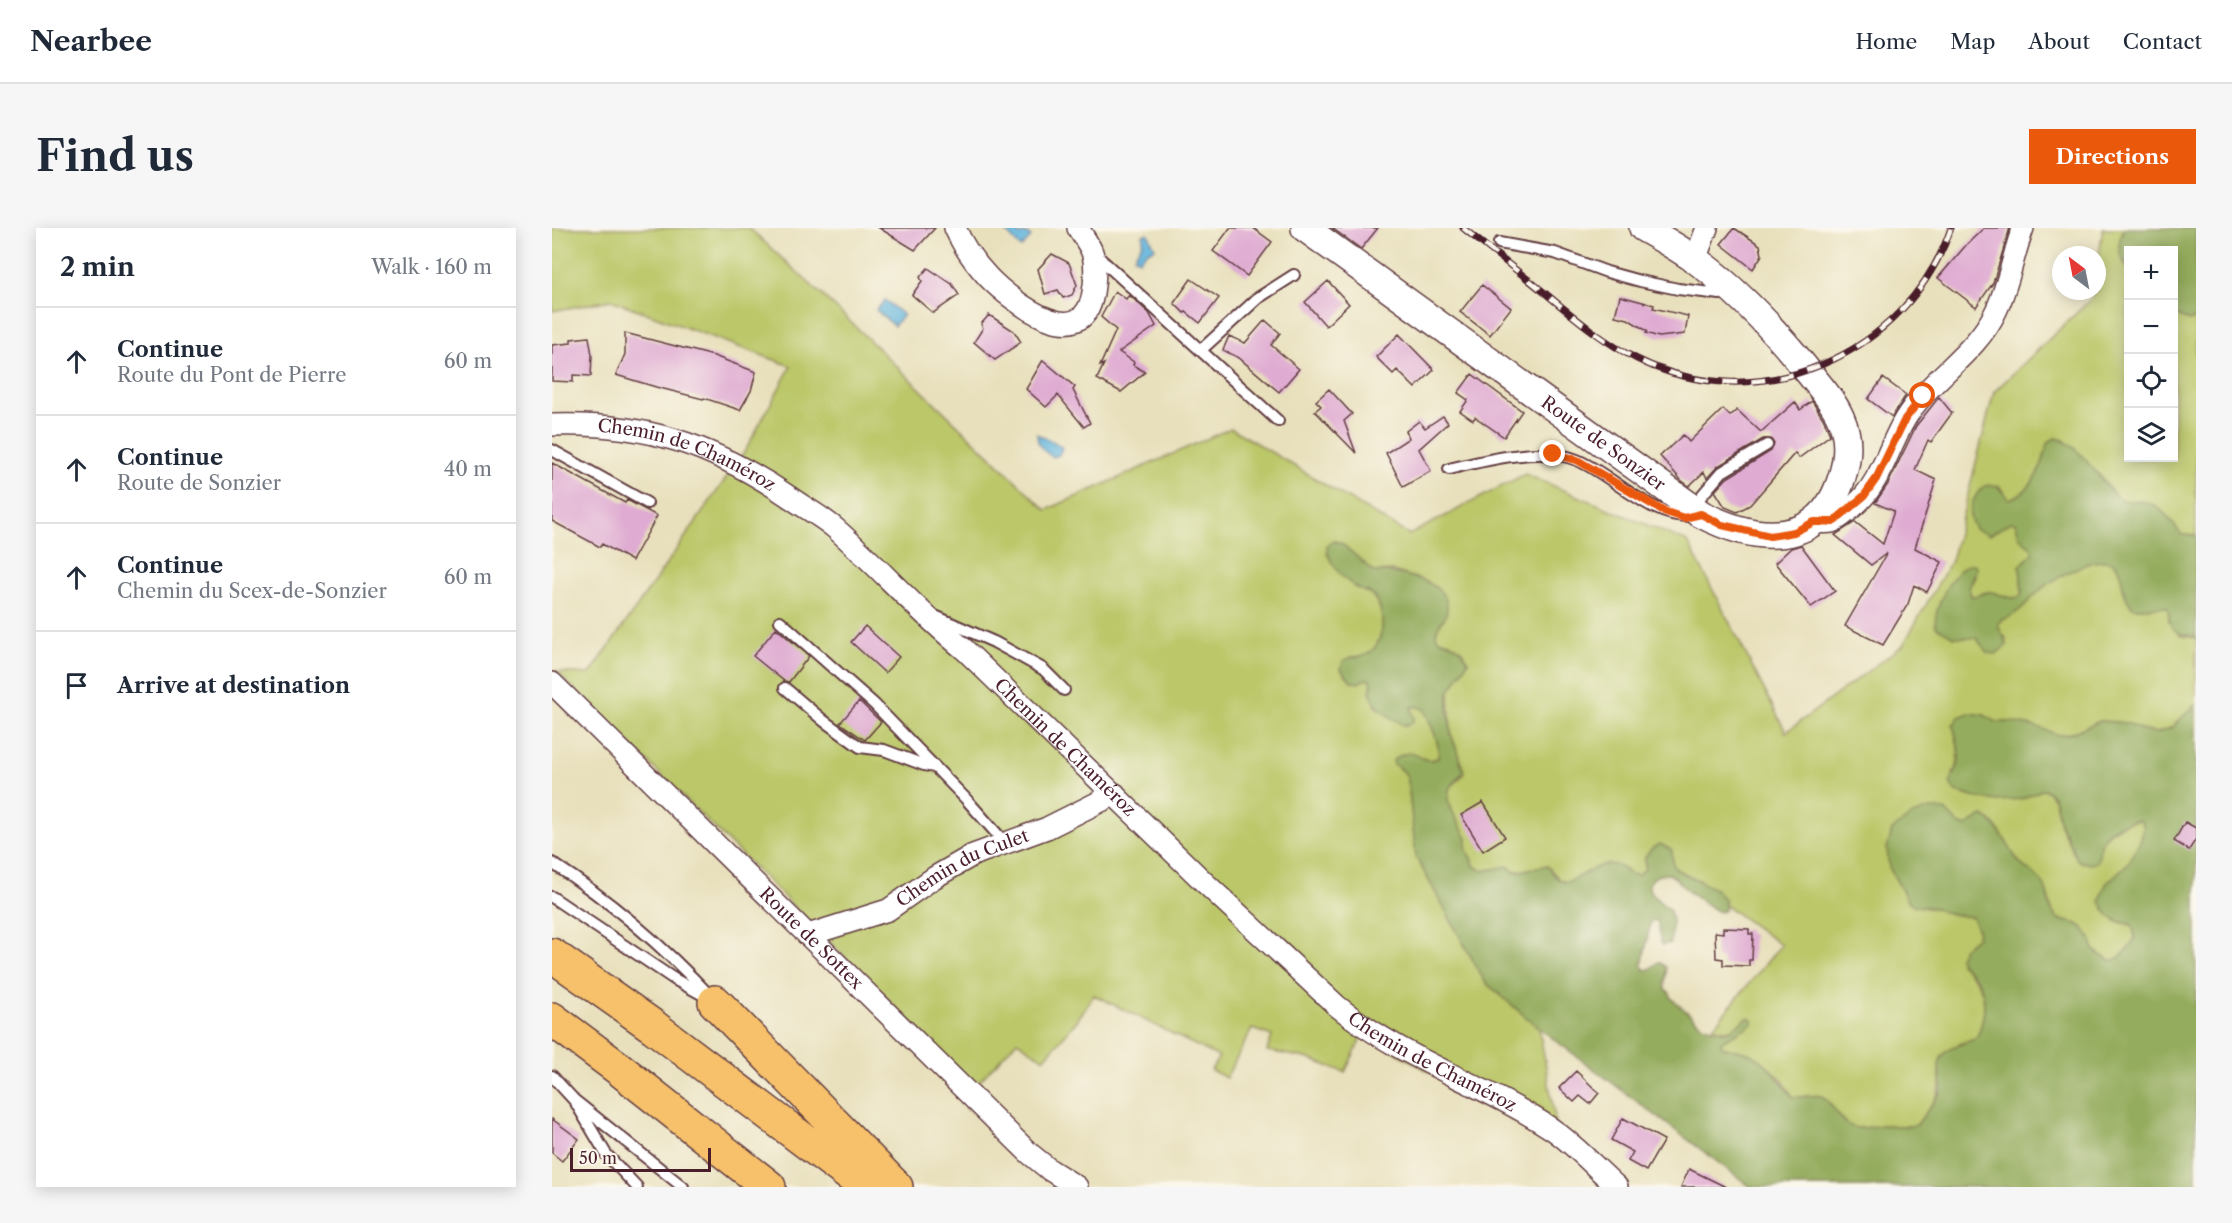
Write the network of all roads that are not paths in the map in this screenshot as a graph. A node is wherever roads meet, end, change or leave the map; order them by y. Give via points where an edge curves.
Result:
1 (955, 228) edge
2 (1078, 228) edge
3 (1305, 228) edge
4 (1642, 228) edge
5 (1707, 228) edge
6 (2023, 228) edge
7 (1499, 243) dead end
8 (1092, 252) junction
9 (1712, 273) junction
10 (1294, 275) dead end
11 (1201, 350) junction
12 (1278, 421) dead end
13 (552, 425) edge
14 (1767, 445) dead end
15 (552, 450) edge
16 (1449, 469) dead end
17 (647, 503) dead end
18 (1696, 511) junction
19 (1814, 522) junction
20 (918, 608) junction
21 (780, 621) dead end
22 (552, 683) edge
23 (785, 688) dead end
24 (1064, 690) dead end
25 (934, 767) junction
26 (1115, 794) junction
27 (1005, 843) junction
28 (552, 862) edge
29 (552, 897) edge
30 (808, 935) junction
31 (552, 955) edge
32 (715, 1002) junction
33 (552, 1019) edge
34 (552, 1076) edge
35 (574, 1100) junction
36 (638, 1187) edge
37 (683, 1187) edge
38 (769, 1187) edge
39 (866, 1187) edge
40 (896, 1187) edge
41 (1077, 1187) edge
42 (1617, 1187) edge

1 - 8 street via 971,256 1002,291 1041,316 1067,323 1075,323 1088,311 1094,286
2 - 8 street
3 - 18 street, Route de Sonzier
4 - 9 street, Route de Sonzier
5 - 9 street
6 - 19 street via 1996,312 1983,331 1905,419 1864,496 1833,522
7 - 9 lane via 1555,253 1606,272 1678,289 1720,294
8 - 11 lane
9 - 19 street, Route de Sonzier via 1794,355 1841,418 1847,440 1846,466 1828,508
10 - 11 lane via 1258,298
11 - 12 lane
13 - 20 street, Chemin de Chaméroz via 585,424 645,431 706,449 766,482 834,527
14 - 18 lane via 1722,472
15 - 17 lane
16 - 18 lane via 1494,458 1553,454 1577,460 1663,511 1684,518
18 - 19 street, Route de Sonzier via 1722,525 1770,536 1794,532
20 - 24 lane via 1019,655 1043,669
20 - 26 street, Chemin de Chaméroz
21 - 25 lane via 874,704
22 - 30 street, Route de Sottex
23 - 25 lane via 860,747 884,750
25 - 27 lane
26 - 27 street, Chemin du Culet via 1047,828
26 - 42 street, Chemin de Chaméroz via 1359,1024 1553,1130
27 - 30 street, Chemin du Culet via 964,860 888,910
28 - 32 lane via 647,934
29 - 32 lane via 674,980
30 - 41 street, Route de Sottex via 1029,1154
31 - 39 highway
32 - 40 highway
33 - 38 highway
34 - 35 lane
35 - 36 lane via 606,1154
35 - 37 lane

